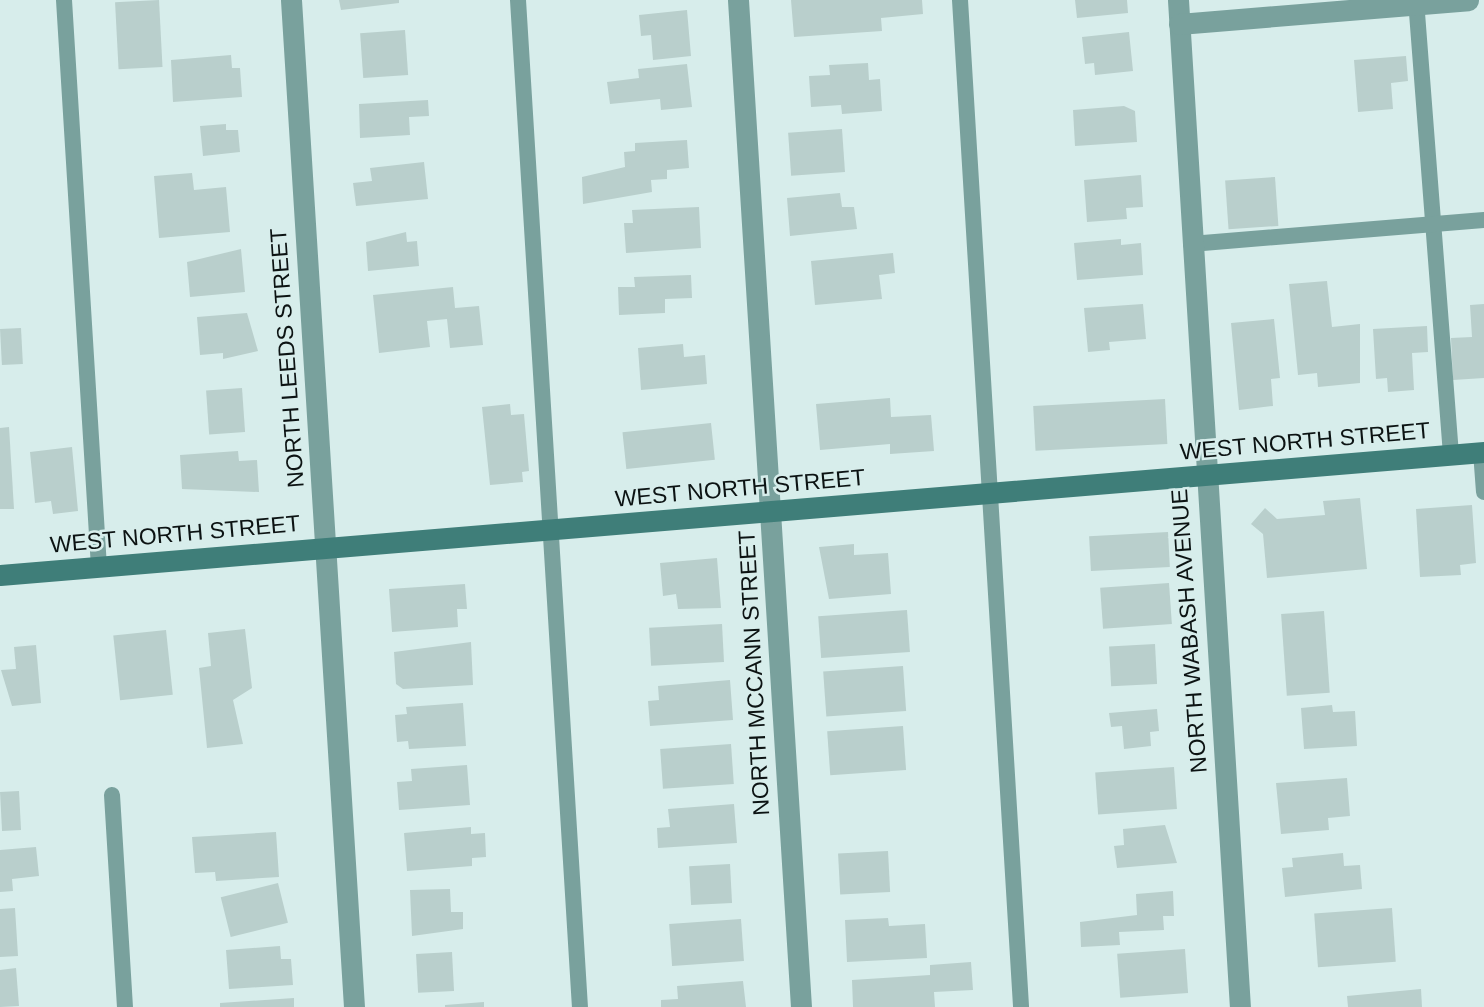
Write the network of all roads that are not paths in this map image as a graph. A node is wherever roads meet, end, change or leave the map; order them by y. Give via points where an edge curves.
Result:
1 (64, 0) edge
2 (291, 0) edge
3 (518, 0) edge
4 (738, 0) edge
5 (960, 0) edge
6 (1178, 0) edge
7 (1468, 0) edge
8 (1416, 2) edge
9 (1179, 24) junction
10 (1484, 220) edge
11 (1433, 224) junction
12 (1191, 244) junction
13 (1482, 452) edge
14 (1451, 455) junction
15 (1205, 476) junction
16 (1484, 492) edge
17 (992, 494) junction
18 (770, 512) junction
19 (554, 529) junction
20 (325, 548) junction
21 (99, 567) junction
22 (0, 575) edge
23 (113, 795) dead end
24 (125, 1007) edge
25 (354, 1007) edge
26 (580, 1007) edge
27 (801, 1007) edge
28 (1021, 1007) edge
29 (1240, 1007) edge

1 - 21 lane
2 - 20 street, NORTH LEEDS STREET
3 - 19 lane
4 - 18 street, NORTH MCCANN STREET
5 - 17 lane
6 - 9 street, NORTH WABASH AVENUE
7 - 8 street
8 - 9 street
8 - 11 lane
9 - 12 street, NORTH WABASH AVENUE
10 - 11 lane
11 - 12 lane
11 - 14 lane
12 - 15 street, NORTH WABASH AVENUE
13 - 14 street, WEST NORTH STREET
13 - 16 lane
14 - 15 street, WEST NORTH STREET
15 - 17 street, WEST NORTH STREET
15 - 29 street, NORTH WABASH AVENUE
17 - 18 street, WEST NORTH STREET
17 - 28 lane
18 - 19 street, WEST NORTH STREET
18 - 27 street, NORTH MCCANN STREET
19 - 20 street, WEST NORTH STREET
19 - 26 lane
20 - 21 street, WEST NORTH STREET
20 - 25 street, NORTH LEEDS STREET
21 - 22 street, WEST NORTH STREET
23 - 24 lane

